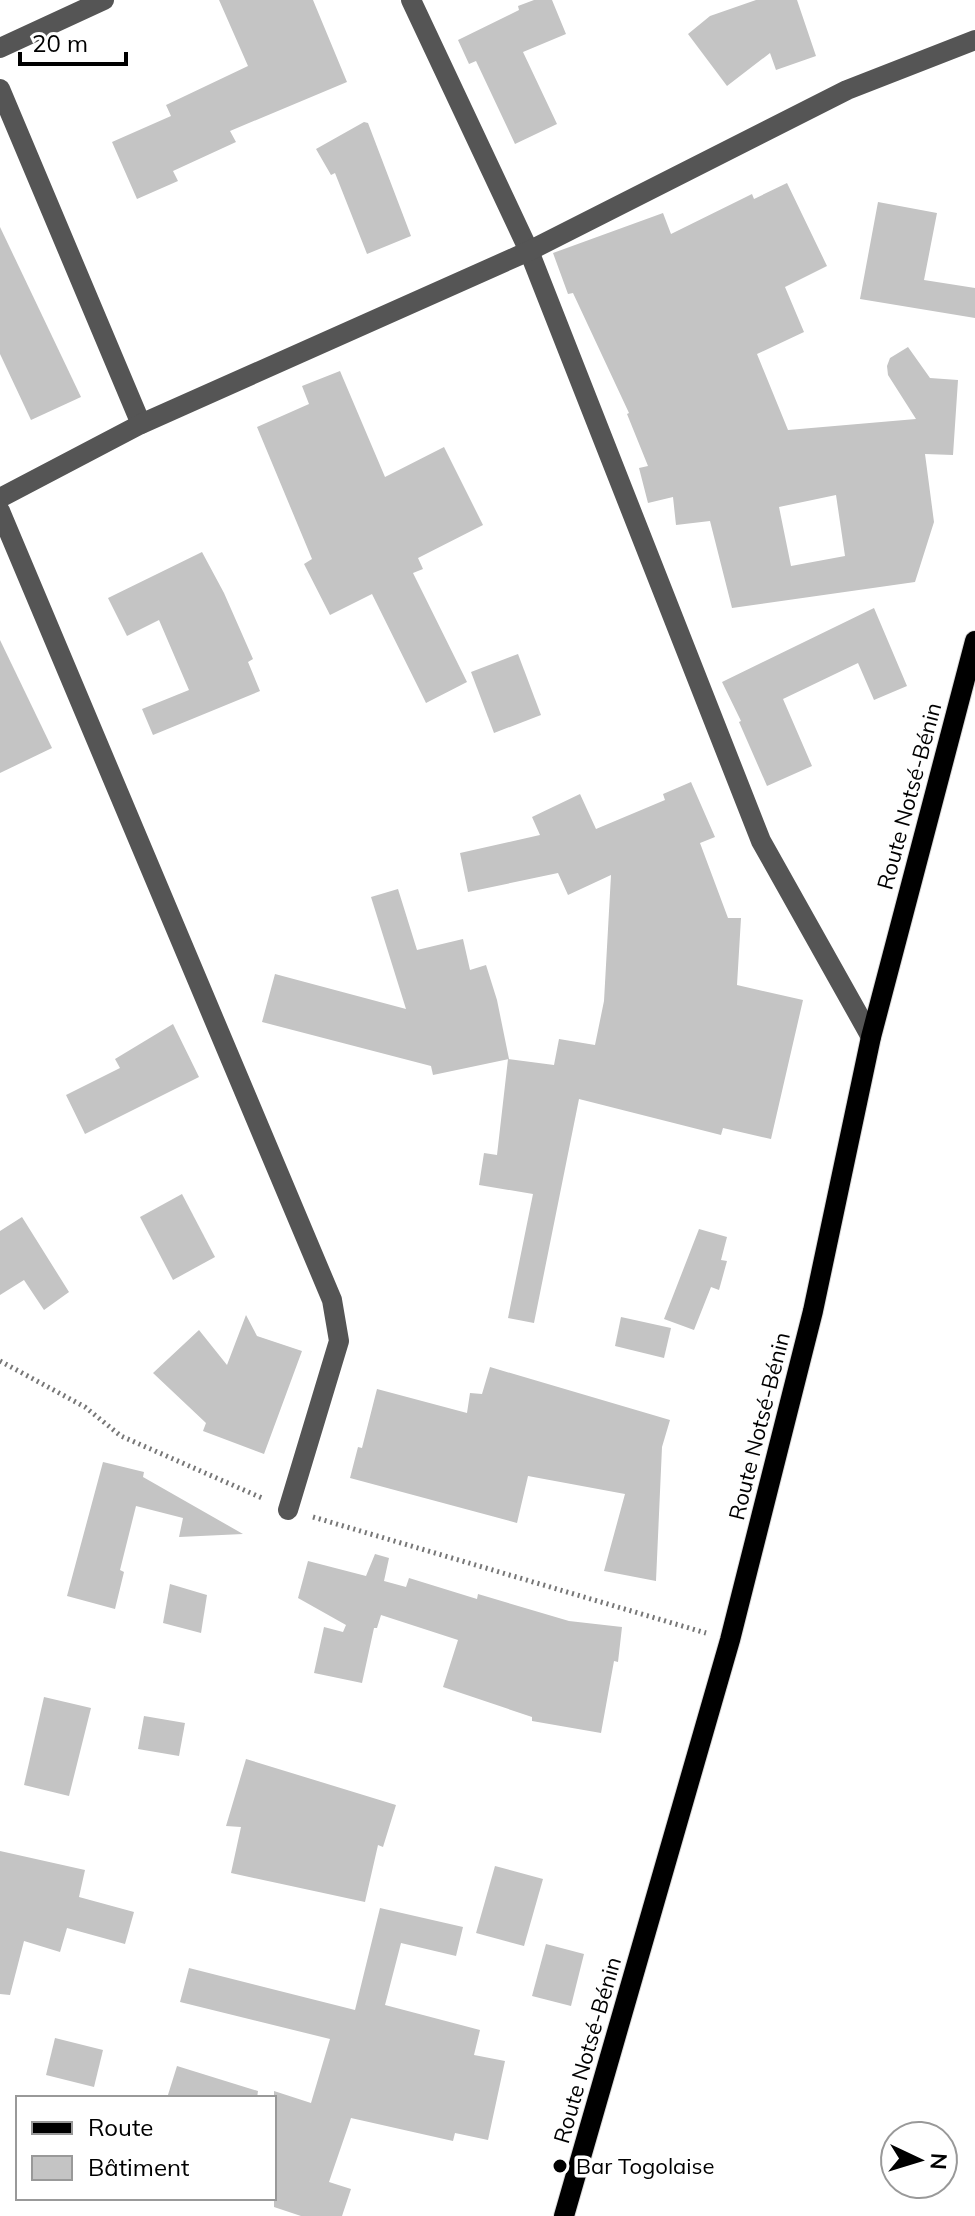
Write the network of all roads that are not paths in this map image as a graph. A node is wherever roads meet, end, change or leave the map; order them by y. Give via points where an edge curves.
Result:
1 (104, 0) edge
2 (411, 0) edge
3 (975, 40) edge
4 (0, 48) edge
5 (0, 89) edge
6 (529, 251) junction
7 (141, 424) junction
8 (0, 498) edge
9 (0, 511) edge
10 (975, 641) edge
11 (871, 1037) junction
12 (288, 1510) road end
13 (564, 2216) edge

1 - 4 street
2 - 6 street
3 - 6 street via 847,90
5 - 7 street
6 - 7 street
6 - 11 street via 761,841
7 - 8 street
9 - 12 street via 332,1300 339,1341
10 - 11 main road, Route Notsé-Bénin
11 - 13 main road, Route Notsé-Bénin via 813,1311 730,1640

